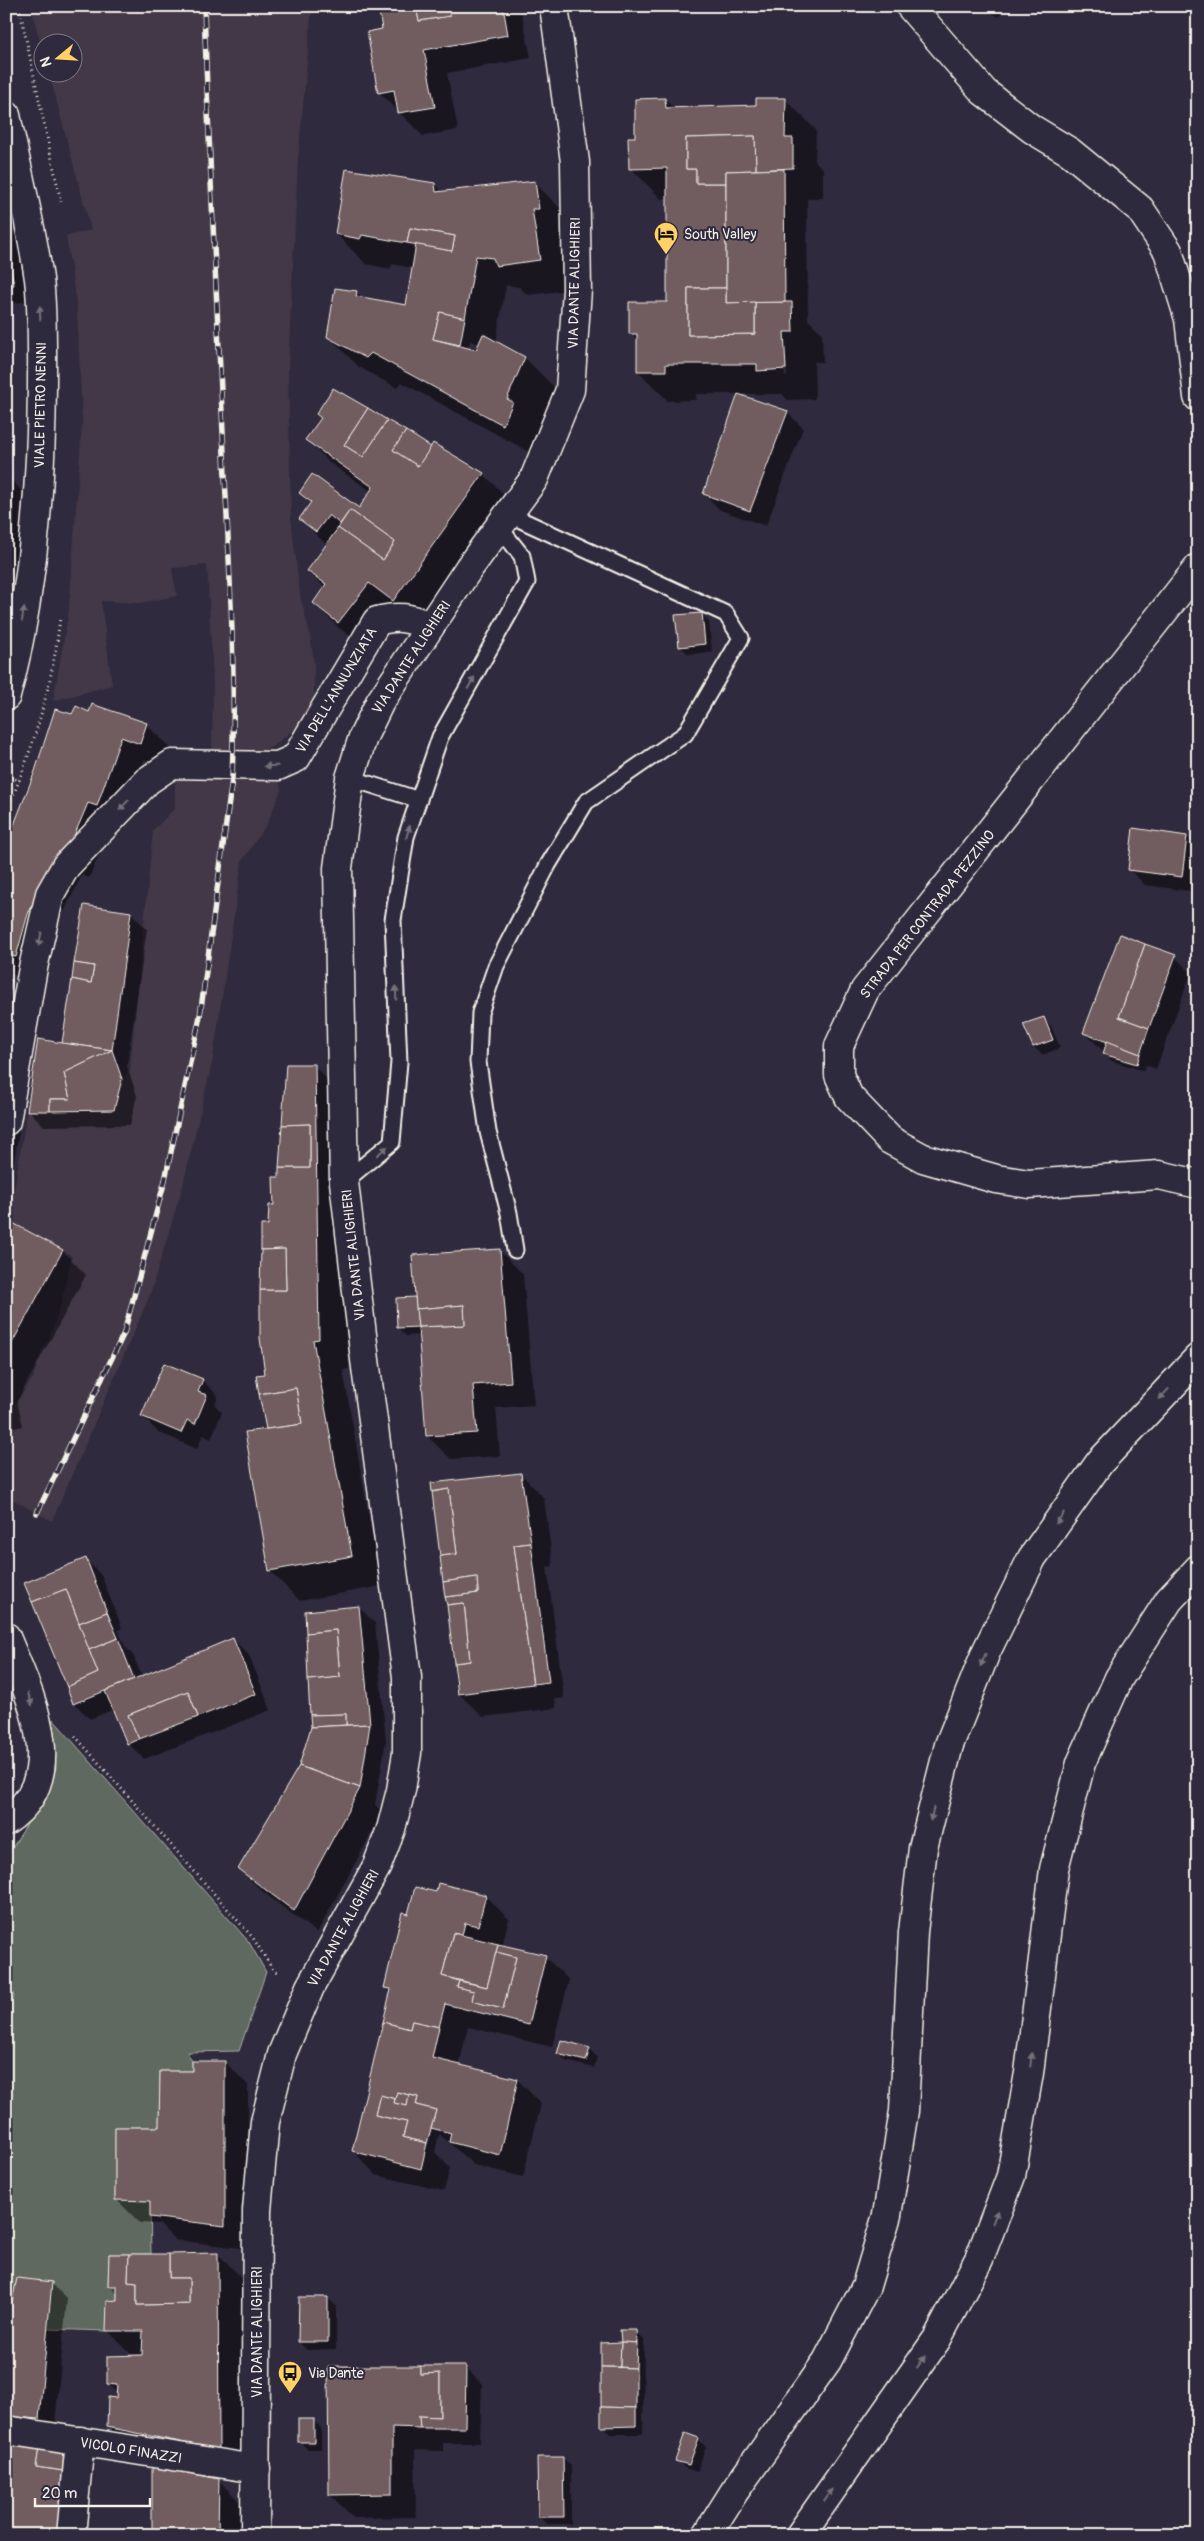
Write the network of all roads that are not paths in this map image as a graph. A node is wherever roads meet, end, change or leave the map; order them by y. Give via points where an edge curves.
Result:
1 (554, 6) edge
2 (910, 6) edge
3 (6, 115) edge
4 (1198, 398) edge
5 (503, 521) junction
6 (1198, 568) edge
7 (430, 626) junction
8 (6, 696) edge
9 (350, 778) junction
10 (419, 800) junction
11 (6, 1121) edge
12 (344, 1182) junction
13 (1198, 1184) edge
14 (515, 1250) dead end
15 (1198, 1358) edge
16 (1198, 1569) edge
17 (6, 1637) edge
18 (6, 1821) edge
19 (6, 2430) edge
20 (80, 2442) junction
21 (256, 2469) junction
22 (71, 2535) edge
23 (255, 2535) edge
24 (707, 2535) edge
25 (800, 2535) edge

1 - 5 street, VIA DANTE ALIGHIERI via 575,162 577,290 570,390 534,479
2 - 4 street via 984,92 1032,129 1070,152 1140,209 1168,250 1189,319
8 -> 3 street, VIALE PIETRO NENNI via 16,660 34,535 42,427 39,279
5 - 7 street, VIA DANTE ALIGHIERI
10 -> 5 lane via 440,737 527,582 522,556
5 - 14 lane via 726,614 741,638 685,734 586,802 548,865 496,966 480,1013 478,1062 488,1132
6 - 13 street, STRADA PER CONTRADA PEZZINO via 865,990 839,1046 839,1074 849,1097 890,1140 923,1158 996,1179 1029,1184 1159,1175
7 - 9 street, VIA DANTE ALIGHIERI via 380,702 362,737
7 -> 11 street, VIA DELL'ANNUNZIATA via 410,618 393,616 377,621 296,758 278,766 172,764 147,780 66,866 50,894 33,968
9 - 10 lane
9 - 12 street, VIA DANTE ALIGHIERI via 338,868
12 -> 10 lane via 392,1142 399,1062 393,920 406,837
12 - 21 street, VIA DANTE ALIGHIERI via 364,1360 407,1676 407,1753 397,1806 377,1866 310,1987 282,2054 265,2122 257,2210
15 -> 24 street via 1100,1462 1032,1558 986,1652 949,1745 923,1848 912,1932 904,2111 887,2215 866,2286 826,2361
25 -> 16 street via 937,2339 979,2259 1011,2176 1029,2073 1054,1868 1081,1763 1120,1678 1169,1600
17 -> 18 street via 36,1716 42,1749 41,1772 32,1795
19 - 20 street, VICOLO FINAZZI
20 - 21 street, VICOLO FINAZZI
20 - 22 street
21 - 23 street, VIA DANTE ALIGHIERI

